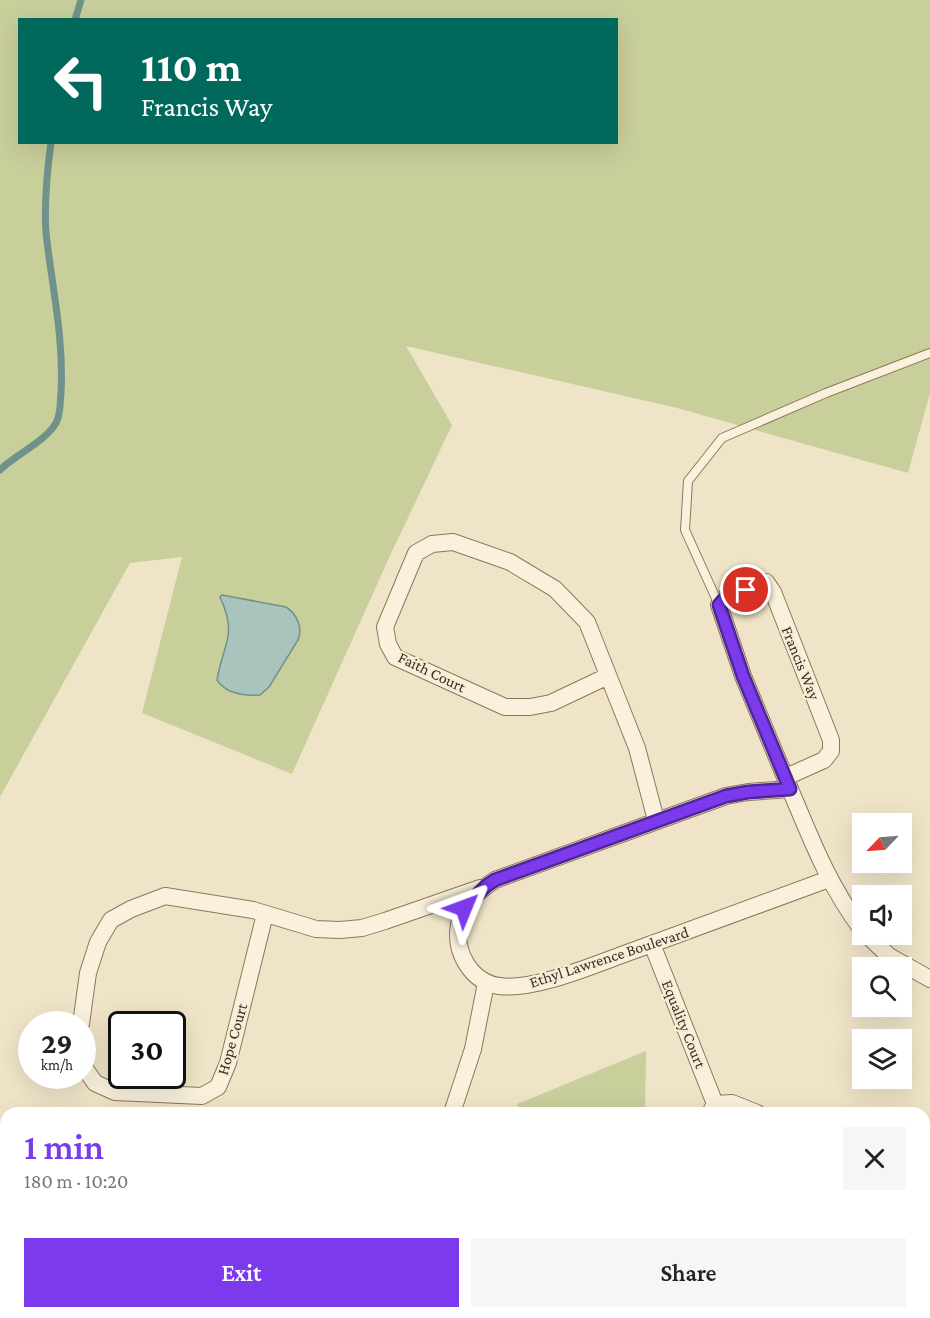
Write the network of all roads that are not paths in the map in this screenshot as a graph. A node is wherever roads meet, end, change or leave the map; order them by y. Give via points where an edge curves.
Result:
1 (930, 353) edge
2 (719, 605) junction
3 (609, 676) junction
4 (788, 783) junction
5 (656, 820) junction
6 (829, 879) junction
7 (486, 886) junction
8 (265, 914) junction
9 (852, 916) edge
10 (652, 944) junction
11 (878, 945) edge
12 (930, 980) edge
13 (486, 983) junction
14 (83, 1011) edge
15 (96, 1084) edge
16 (454, 1107) edge
17 (713, 1107) edge
18 (717, 1107) edge
19 (742, 1107) edge

1 - 2 lane via 722,438 688,481 685,530
2 - 4 street via 743,676
2 - 4 street, Francis Way via 726,597 766,582 831,740 831,751 824,760
3 - 3 street, Faith Court via 587,622 555,589 510,562 453,542 432,544 416,553 385,627 395,657 505,707 551,703
3 - 5 street, Faith Court via 637,748
4 - 5 street via 726,796
4 - 6 street
5 - 7 street
6 - 9 street
6 - 10 street, Ethyl Lawrence Boulevard
7 - 8 street via 362,928 315,929
7 - 13 street via 464,908 458,927 466,968
8 - 14 street via 165,896 131,909 111,920 98,942 88,973
8 - 15 street, Hope Court via 228,1063 218,1087 202,1096 115,1092
10 - 13 street, Ethyl Lawrence Boulevard via 530,984 501,987
10 - 17 street, Equality Court
11 - 12 street
13 - 16 street via 473,1049
18 - 19 street, Equality Court via 732,1103

